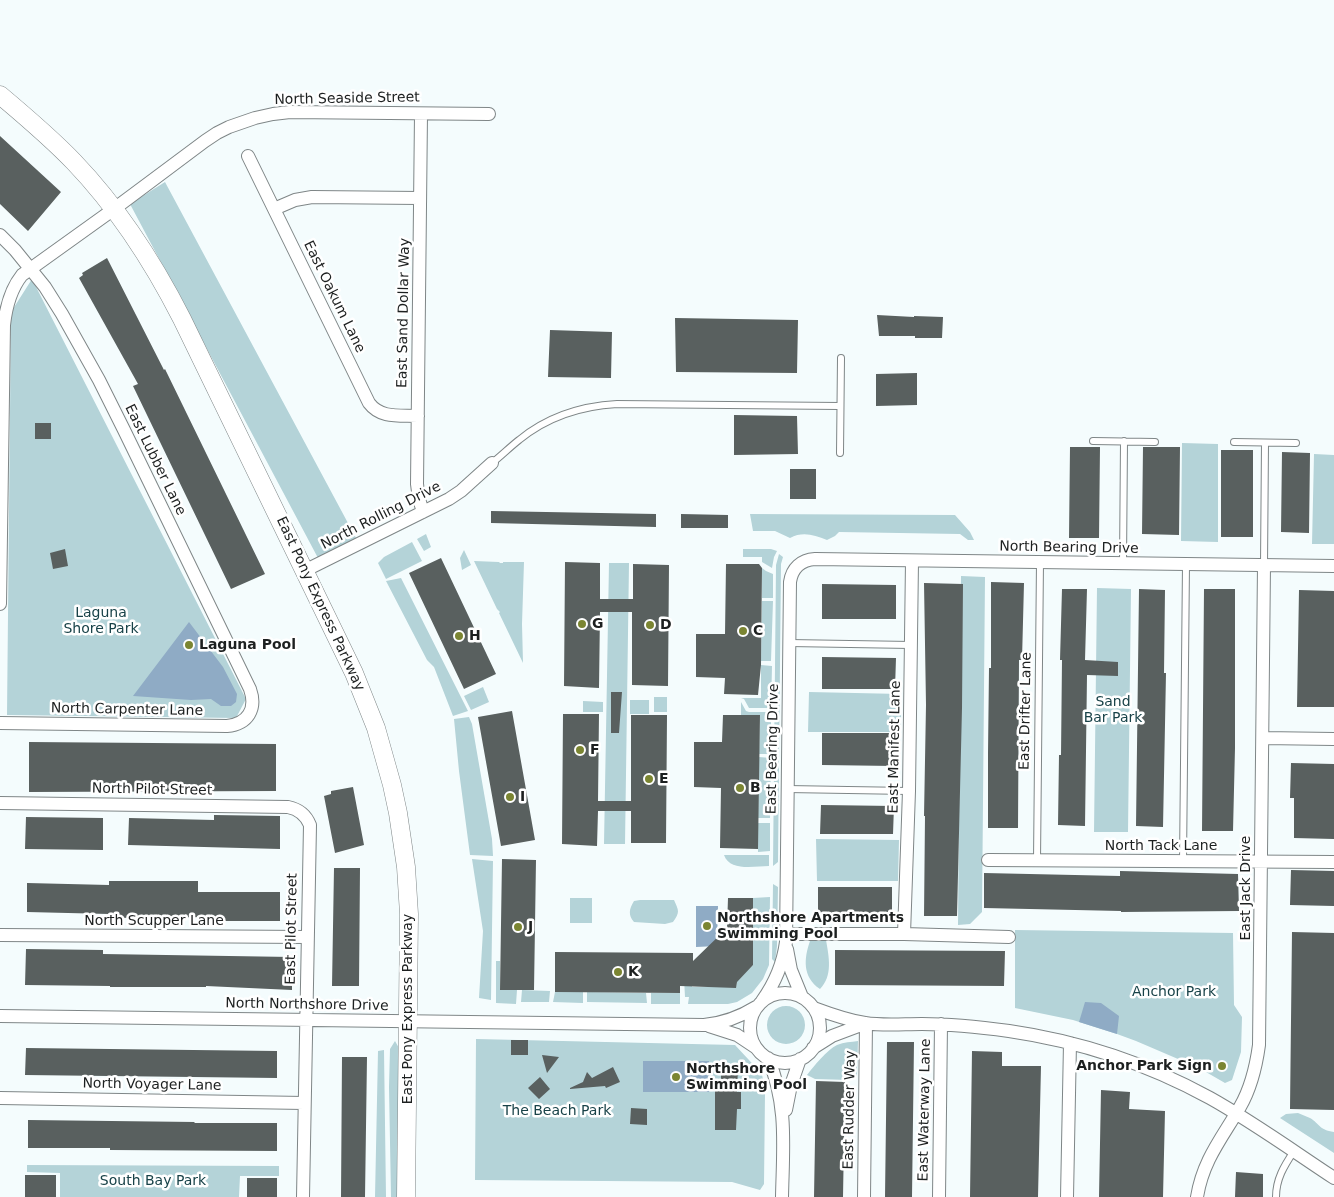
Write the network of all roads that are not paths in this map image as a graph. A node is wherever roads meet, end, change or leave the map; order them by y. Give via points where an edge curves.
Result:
1 (0, 95) edge
2 (421, 114) junction
3 (489, 114) dead end
4 (248, 156) dead end
5 (420, 198) junction
6 (114, 209) junction
7 (274, 209) junction
8 (0, 235) edge
9 (30, 269) junction
10 (840, 358) dead end
11 (840, 406) junction
12 (418, 416) junction
13 (1093, 441) dead end
14 (1124, 441) junction
15 (1155, 442) dead end
16 (1234, 442) dead end
17 (1265, 442) junction
18 (1296, 443) dead end
19 (840, 453) dead end
20 (492, 463) joint
21 (423, 512) junction
22 (0, 547) edge
23 (912, 561) junction
24 (803, 562) joint
25 (1040, 562) junction
26 (1123, 564) junction
27 (1186, 564) junction
28 (1264, 566) junction
29 (1334, 566) edge
30 (304, 571) junction
31 (0, 604) edge
32 (789, 643) junction
33 (911, 645) junction
34 (249, 714) joint
35 (0, 723) edge
36 (1263, 738) junction
37 (1334, 739) edge
38 (787, 789) junction
39 (909, 791) junction
40 (0, 803) edge
41 (302, 814) joint
42 (988, 860) dead end
43 (1037, 860) junction
44 (1183, 862) junction
45 (1261, 862) junction
46 (1334, 862) edge
47 (904, 934) junction
48 (0, 935) edge
49 (307, 937) junction
50 (1009, 937) dead end
51 (786, 938) junction
52 (802, 997) junction
53 (759, 1004) junction
54 (814, 1008) junction
55 (0, 1016) edge
56 (306, 1019) junction
57 (408, 1022) junction
58 (866, 1023) junction
59 (941, 1024) junction
60 (704, 1025) junction
61 (1070, 1043) junction
62 (755, 1047) junction
63 (813, 1048) junction
64 (768, 1058) junction
65 (800, 1059) junction
66 (0, 1098) edge
67 (304, 1103) junction
68 (1236, 1113) junction
69 (783, 1125) junction
70 (1294, 1151) junction
71 (1334, 1178) edge
72 (303, 1197) edge
73 (406, 1197) edge
74 (782, 1197) edge
75 (864, 1197) edge
76 (939, 1197) edge
77 (1067, 1197) edge
78 (1197, 1197) edge
79 (1276, 1197) edge

1 - 6 main road, East Pony Express Parkway via 57,145
2 - 3 street, North Seaside Street
2 - 5 street, East Sand Dollar Way
2 - 6 street, North Seaside Street via 290,112 255,118 229,127 205,141
4 - 7 street, East Oakum Lane
5 - 7 street via 312,196
5 - 12 street, East Sand Dollar Way
6 - 9 street, North Seaside Street
6 - 30 main road, East Pony Express Parkway via 171,296
7 - 12 street, East Oakum Lane via 369,403 384,415
8 - 9 street, East Lubber Lane
9 - 22 street, North Seaside Street via 12,290 4,326
9 - 34 street, East Lubber Lane via 62,314 128,438 250,689 253,702
10 - 11 lane
11 - 19 lane
11 - 20 lane via 601,405 570,412 543,424
12 - 21 street, East Sand Dollar Way via 417,491
13 - 14 lane
14 - 15 lane
14 - 26 lane
16 - 17 lane
17 - 18 lane
17 - 28 lane
20 - 21 street, North Rolling Drive via 461,491
21 - 30 street, North Rolling Drive
22 - 31 street, North Seaside Street
23 - 24 street, North Bearing Drive via 815,559
23 - 25 street, North Bearing Drive
23 - 33 street, East Manifest Lane
24 - 32 street, East Bearing Drive via 791,575
25 - 26 street, North Bearing Drive
25 - 43 lane, East Drifter Lane
26 - 27 street, North Bearing Drive
27 - 28 street, North Bearing Drive
27 - 44 lane
28 - 29 street, North Bearing Drive
28 - 36 street, East Jack Drive
30 - 57 main road, East Pony Express Parkway via 366,700 392,784 408,894
32 - 33 lane
32 - 38 street, East Bearing Drive
33 - 39 street, East Manifest Lane
34 - 35 street, North Carpenter Lane via 240,723 227,726
36 - 37 street
36 - 45 street, East Jack Drive
38 - 39 lane
38 - 51 street, East Bearing Drive
39 - 47 street, East Manifest Lane
40 - 41 street, North Pilot Street via 288,807
41 - 49 street, East Pilot Street via 310,825
42 - 43 street, North Tack Lane
43 - 44 street, North Tack Lane
44 - 45 street, North Tack Lane
45 - 46 street, North Tack Lane
45 - 68 street, East Jack Drive via 1260,1045 1253,1076
47 - 50 street
47 - 51 street
48 - 49 street, North Scupper Lane
49 - 56 street, East Pilot Street
51 - 52 street via 791,970
51 - 53 street via 778,972
52 - 53 street via 777,993
52 - 54 street
53 - 60 street, North Northshore Drive via 732,1019
53 - 62 street via 752,1014 750,1031
54 - 58 street
54 - 63 street via 819,1033
55 - 56 street, North Northshore Drive
56 - 57 street, North Northshore Drive
56 - 67 street, East Pilot Street
57 - 60 street, North Northshore Drive
57 - 73 main road, East Pony Express Parkway
58 - 59 street
58 - 63 street via 832,1036
58 - 75 street, East Rudder Way
59 - 61 street via 1003,1030
59 - 76 street, East Waterway Lane
60 - 62 street, North Northshore Drive via 737,1035
61 - 68 street via 1160,1073
61 - 77 street
62 - 64 street
63 - 65 street
64 - 65 street via 784,1062
64 - 69 street via 781,1098
65 - 69 street
66 - 67 street, North Voyager Lane
67 - 72 street, East Pilot Street
68 - 70 street
68 - 78 street, East Jack Drive via 1210,1156
69 - 74 street
70 - 71 street
70 - 79 lane via 1280,1174

